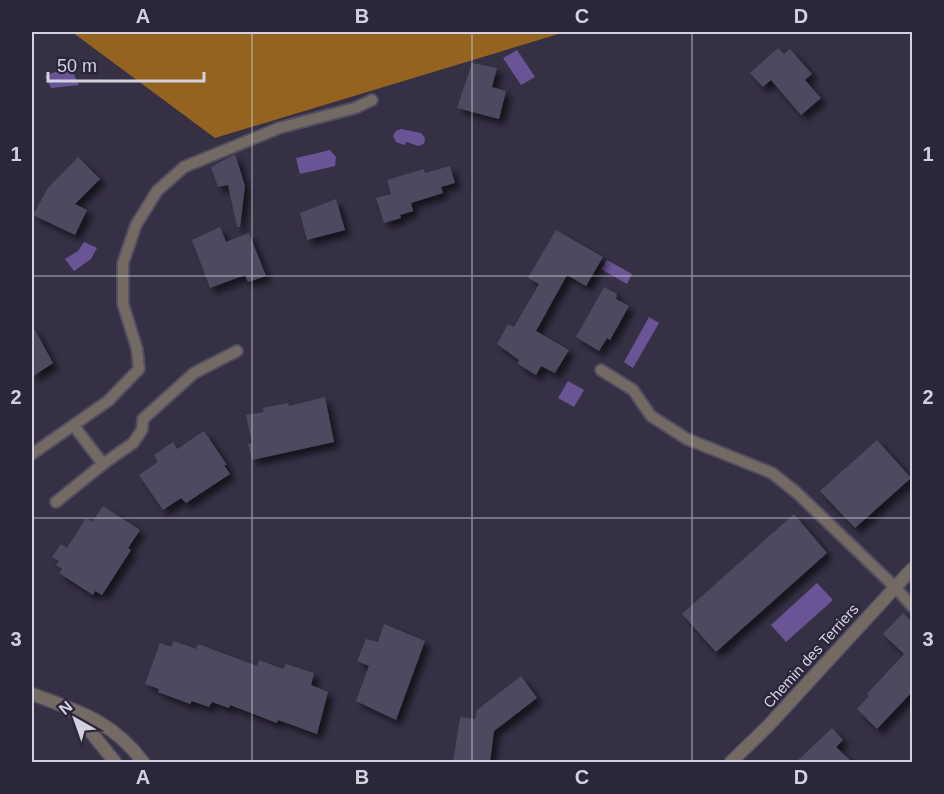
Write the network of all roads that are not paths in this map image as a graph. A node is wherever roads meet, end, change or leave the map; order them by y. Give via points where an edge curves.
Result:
1 (372, 100) dead end
2 (237, 351) dead end
3 (601, 370) dead end
4 (74, 426) junction
5 (32, 454) edge
6 (103, 464) junction
7 (56, 502) dead end
8 (912, 569) edge
9 (895, 587) junction
10 (912, 606) edge
11 (32, 694) edge
12 (72, 709) junction
13 (116, 762) edge
14 (143, 762) edge
15 (731, 762) edge

1 - 4 lane via 279,128 184,167 157,191 136,225 123,263 123,304 138,349 140,369 108,401
2 - 6 lane via 195,373 143,419 134,443
3 - 9 lane via 633,390 651,416 687,439 772,473
4 - 5 lane
4 - 6 lane
6 - 7 lane
8 - 9 street, Chemin des Terriers
9 - 10 lane
9 - 15 street, Chemin des Terriers
11 - 12 street
12 - 13 street
12 - 14 street via 102,722

